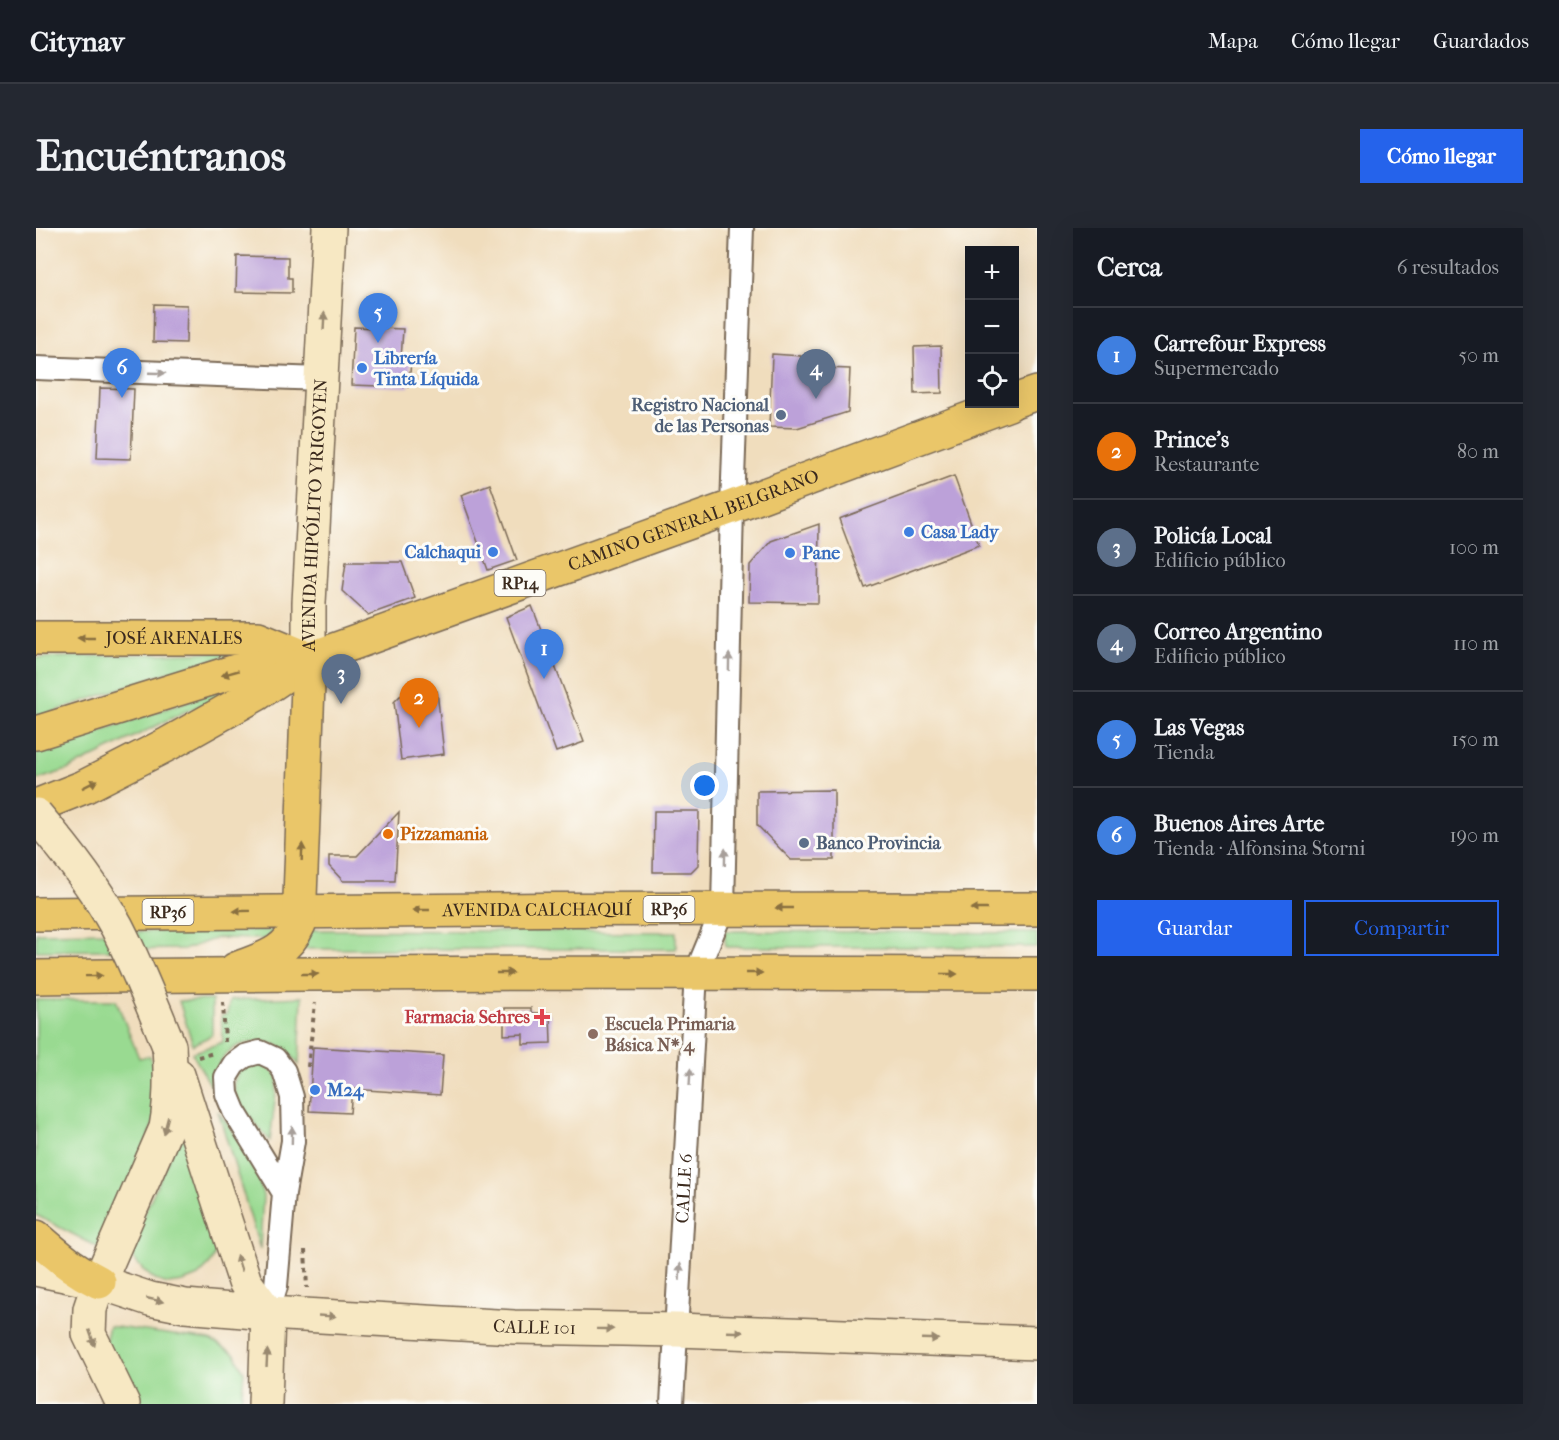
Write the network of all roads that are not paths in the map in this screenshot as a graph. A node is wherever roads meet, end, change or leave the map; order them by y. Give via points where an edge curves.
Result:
1 (329, 228) edge
2 (742, 228) edge
3 (36, 368) edge
4 (321, 379) junction
5 (1037, 393) edge
6 (1019, 400) edge
7 (998, 408) edge
8 (732, 507) junction
9 (36, 638) edge
10 (309, 659) junction
11 (36, 733) edge
12 (36, 806) edge
13 (36, 815) edge
14 (723, 908) junction
15 (1037, 909) edge
16 (301, 911) junction
17 (36, 914) edge
18 (696, 973) junction
19 (220, 974) junction
20 (1037, 974) edge
21 (36, 977) edge
22 (169, 1046) junction
23 (284, 1193) junction
24 (36, 1237) edge
25 (36, 1269) edge
26 (99, 1282) junction
27 (268, 1312) junction
28 (677, 1330) junction
29 (1037, 1343) edge
30 (123, 1404) edge
31 (264, 1404) edge
32 (672, 1404) edge

4 -> 1 street, AVENIDA HIPÓLITO YRIGOYEN
2 - 8 street
3 -> 4 street
4 - 10 street, AVENIDA HIPÓLITO YRIGOYEN
5 - 6 main road
7 - 8 main road, CAMINO GENERAL BELGRANO / RP14
8 - 10 main road, CAMINO GENERAL BELGRANO / RP14
14 -> 8 street
10 -> 9 main road, JOSÉ ARENALES via 258,638
10 -> 11 main road, CAMINO GENERAL BELGRANO / RP14 via 236,671
12 -> 10 main road, CAMINO GENERAL BELGRANO / RP14 via 84,787 168,744 257,694
16 -> 10 main road, AVENIDA HIPÓLITO YRIGOYEN
13 - 22 street, bridge via 61,843 116,925
15 -> 14 main road, AVENIDA CALCHAQUÍ / RP36
14 -> 16 main road, AVENIDA CALCHAQUÍ / RP36
14 - 18 street, CALLE 6
16 -> 17 main road, AVENIDA CALCHAQUÍ / RP36
16 - 19 main road, AVENIDA HIPÓLITO YRIGOYEN via 295,934 287,944 260,960
19 -> 18 main road
18 -> 20 main road
28 -> 18 street, CALLE 6
21 -> 19 main road
22 -> 26 street via 170,1110 166,1128
27 -> 22 street via 245,1282
23 -> 23 street via 293,1141 292,1097 284,1071 275,1059 260,1052 234,1064 226,1077 227,1094
23 - 27 street via 276,1286
24 - 26 main road via 67,1264
25 - 26 street, CALLE 101
26 -> 27 street, CALLE 101 via 185,1306
26 -> 30 street via 89,1334
27 -> 28 street, CALLE 101 via 514,1327
31 -> 27 street
28 -> 29 street, CALLE 101
28 - 32 street, CALLE 6

